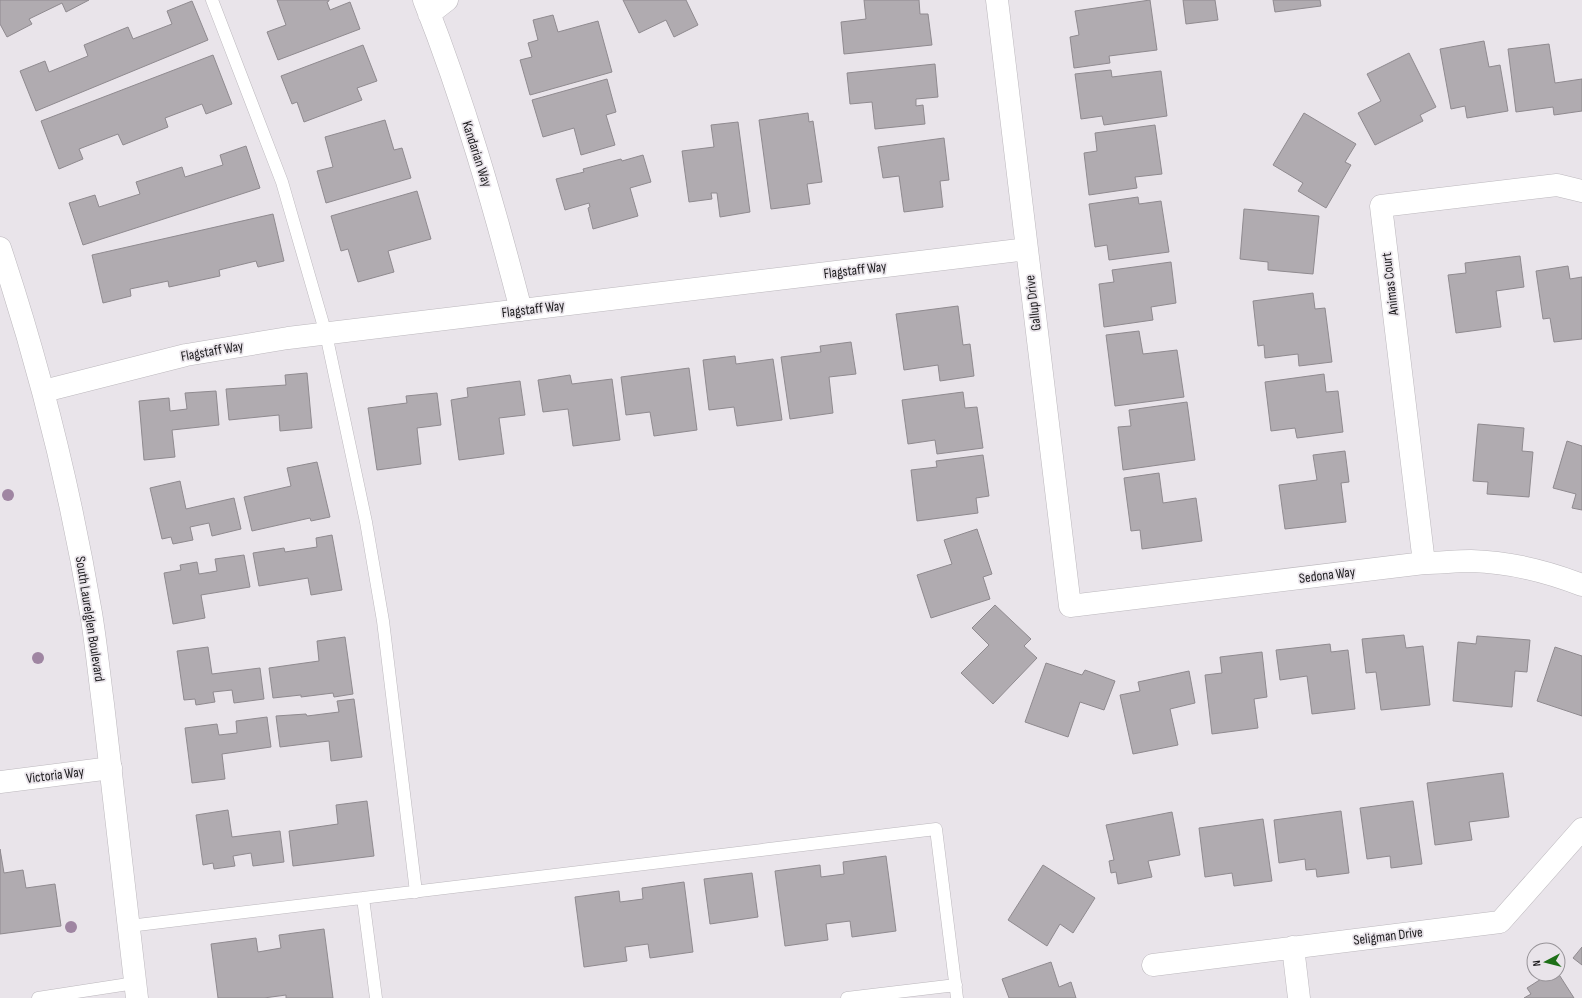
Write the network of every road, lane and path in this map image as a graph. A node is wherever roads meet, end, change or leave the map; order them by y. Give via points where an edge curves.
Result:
1 (212, 0) edge
2 (447, 0) edge
3 (996, 0) edge
4 (427, 7) edge
5 (1582, 191) edge
6 (0, 248) edge
7 (1027, 249) junction
8 (521, 310) junction
9 (326, 334) junction
10 (44, 391) junction
11 (1424, 563) junction
12 (1582, 585) edge
13 (1070, 606) joint
14 (111, 768) junction
15 (0, 782) edge
16 (1582, 829) edge
17 (416, 892) junction
18 (363, 898) junction
19 (128, 926) junction
20 (1293, 947) junction
21 (1153, 965) dead end
22 (956, 985) junction
23 (136, 990) edge
24 (38, 998) edge
25 (376, 998) edge
26 (847, 998) edge
27 (957, 998) edge
28 (1299, 998) edge

1 - 9 lane via 282,182
2 - 4 street
3 - 7 street, Gallup Drive
4 - 8 street, Kandarian Way via 498,220
5 - 11 street, Animas Court via 1557,185 1381,206
6 - 10 street, South Laurelglen Boulevard
7 - 8 street, Flagstaff Way
7 - 13 street, Gallup Drive
8 - 9 street, Flagstaff Way
9 - 10 street, Flagstaff Way via 186,355
9 - 17 lane via 366,522 383,621
10 - 14 street, South Laurelglen Boulevard via 70,502 91,614
11 - 12 street, Sedona Way via 1471,561 1516,566 1555,574
11 - 13 street, Sedona Way
14 - 15 street, Victoria Way
14 - 19 street, South Laurelglen Boulevard
16 - 20 street, Seligman Drive via 1500,922
17 - 18 lane
17 - 22 lane via 936,828
18 - 19 lane
18 - 25 lane
19 - 23 street, South Laurelglen Boulevard
20 - 21 street, Seligman Drive
20 - 28 street
22 - 26 lane
22 - 27 lane
23 - 24 lane

